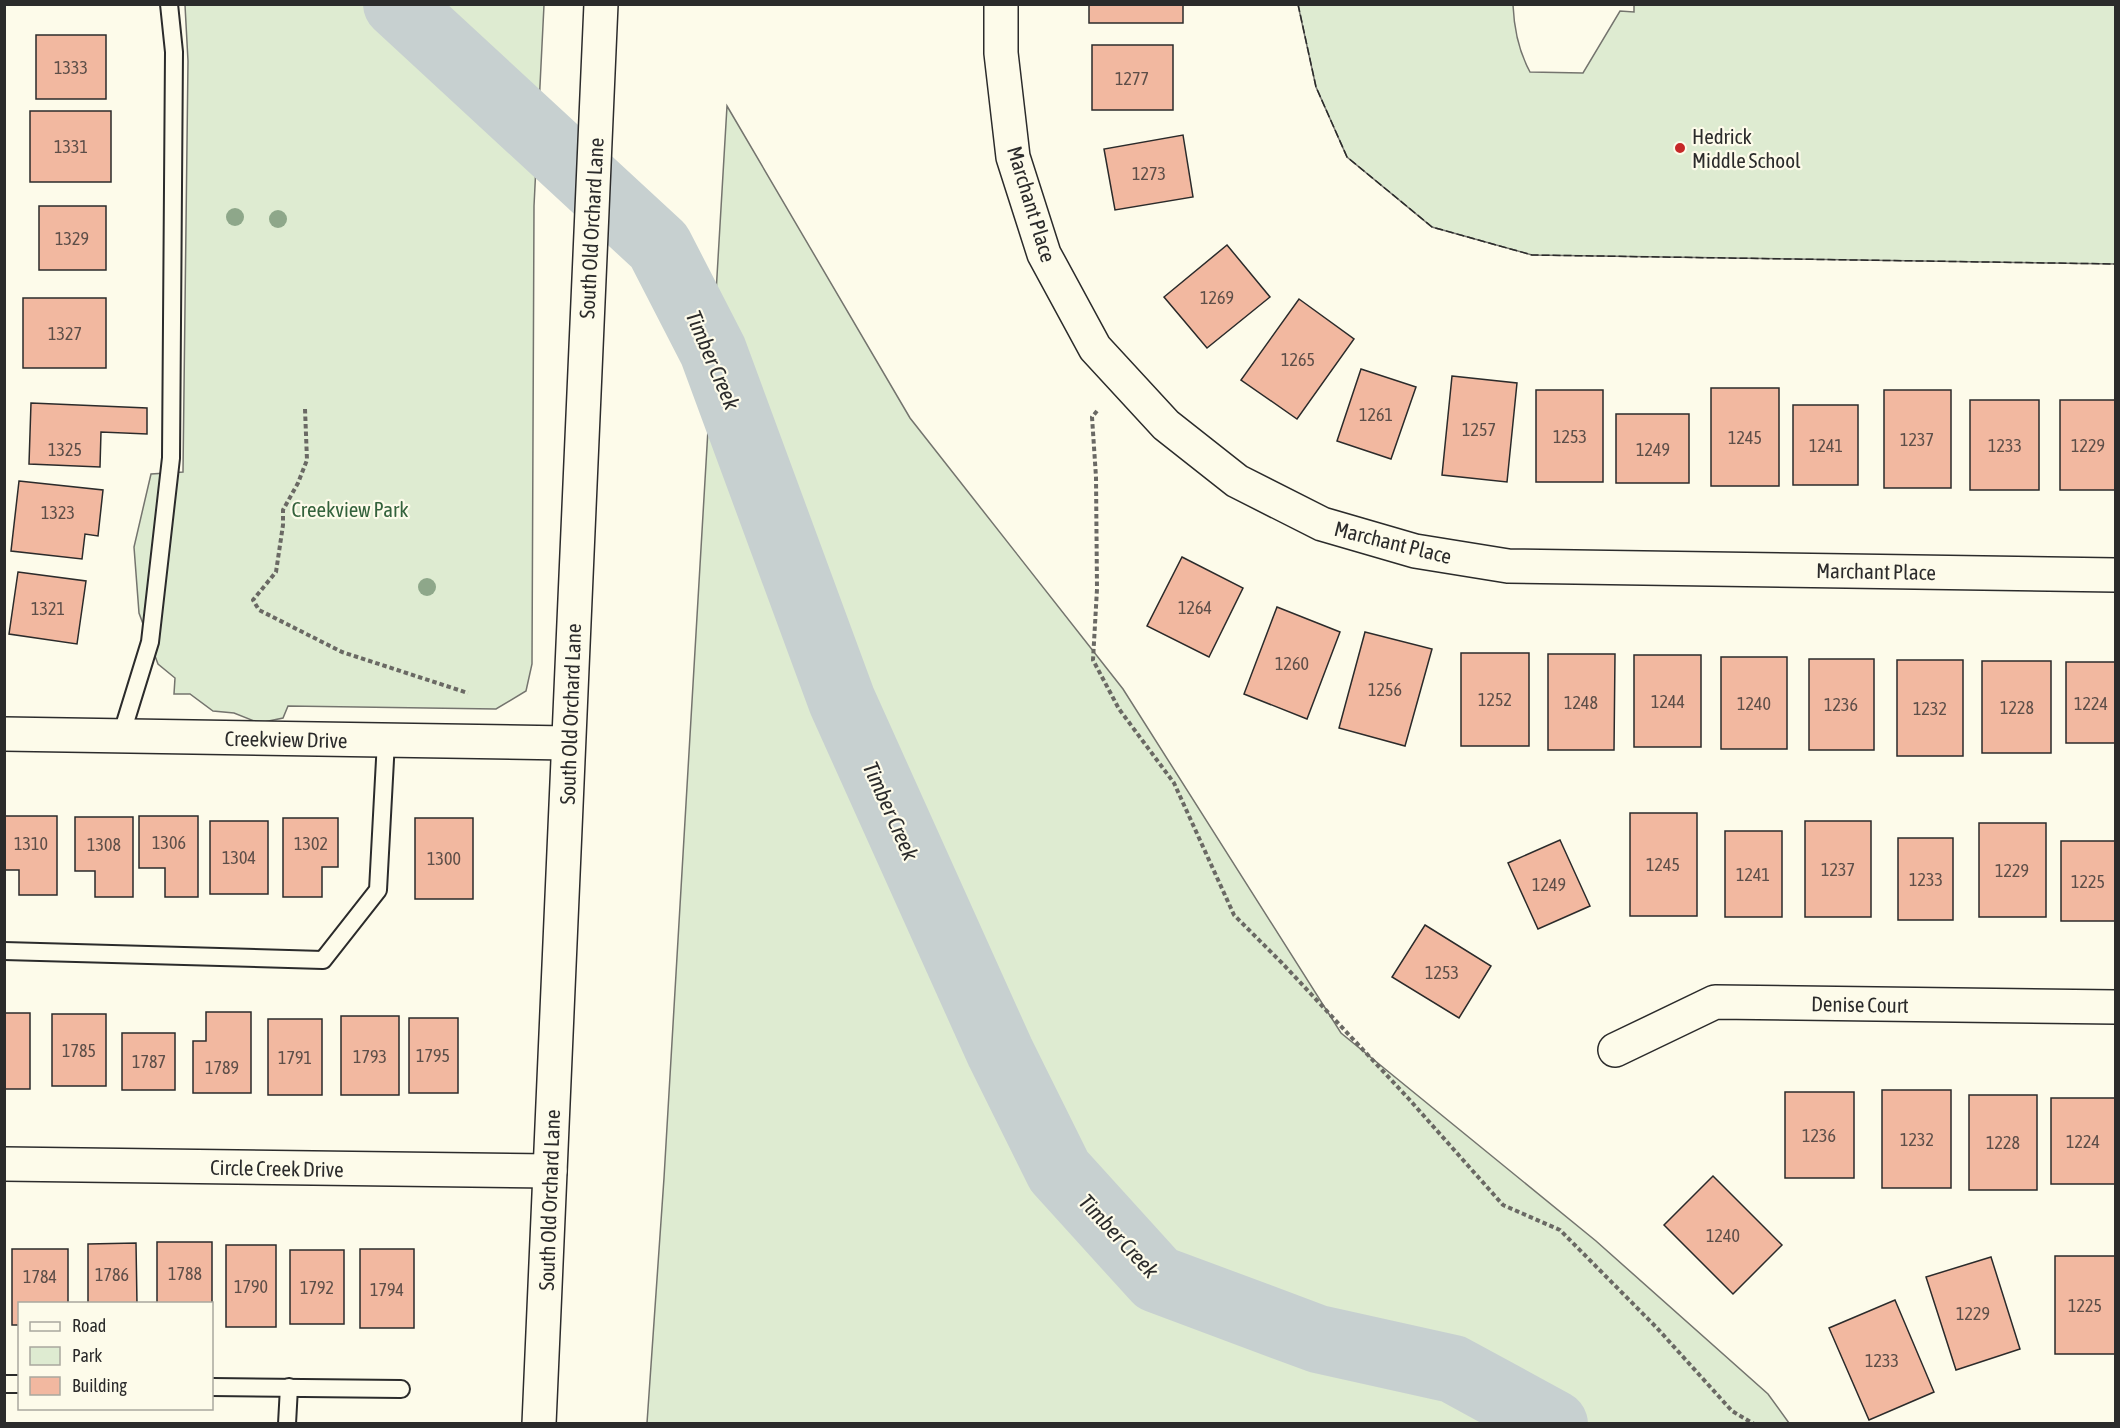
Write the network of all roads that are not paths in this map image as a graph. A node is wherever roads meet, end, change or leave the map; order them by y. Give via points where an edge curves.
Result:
1 (169, 4) edge
2 (1001, 4) edge
3 (601, 12) edge
4 (2115, 575) edge
5 (4, 734) edge
6 (121, 736) junction
7 (386, 741) junction
8 (568, 743) junction
9 (4, 951) edge
10 (2115, 1007) edge
11 (1615, 1050) dead end
12 (4, 1164) edge
13 (550, 1171) junction
14 (213, 1387) edge
15 (289, 1388) junction
16 (401, 1389) dead end
17 (287, 1424) edge
18 (539, 1424) edge

1 - 6 lane via 174,52 171,458 150,642
2 - 4 street, Marchant Place via 1001,53 1013,157 1044,254 1095,348 1166,425 1237,481 1322,524 1414,551 1508,566
3 - 8 street, South Old Orchard Lane
5 - 6 street, Creekview Drive
6 - 7 street, Creekview Drive
7 - 8 street, Creekview Drive
7 - 9 lane via 378,890 323,960
8 - 13 street, South Old Orchard Lane
10 - 11 street, Denise Court via 1715,1002
12 - 13 street, Circle Creek Drive
13 - 18 street, South Old Orchard Lane
14 - 15 lane
15 - 16 lane
15 - 17 lane

